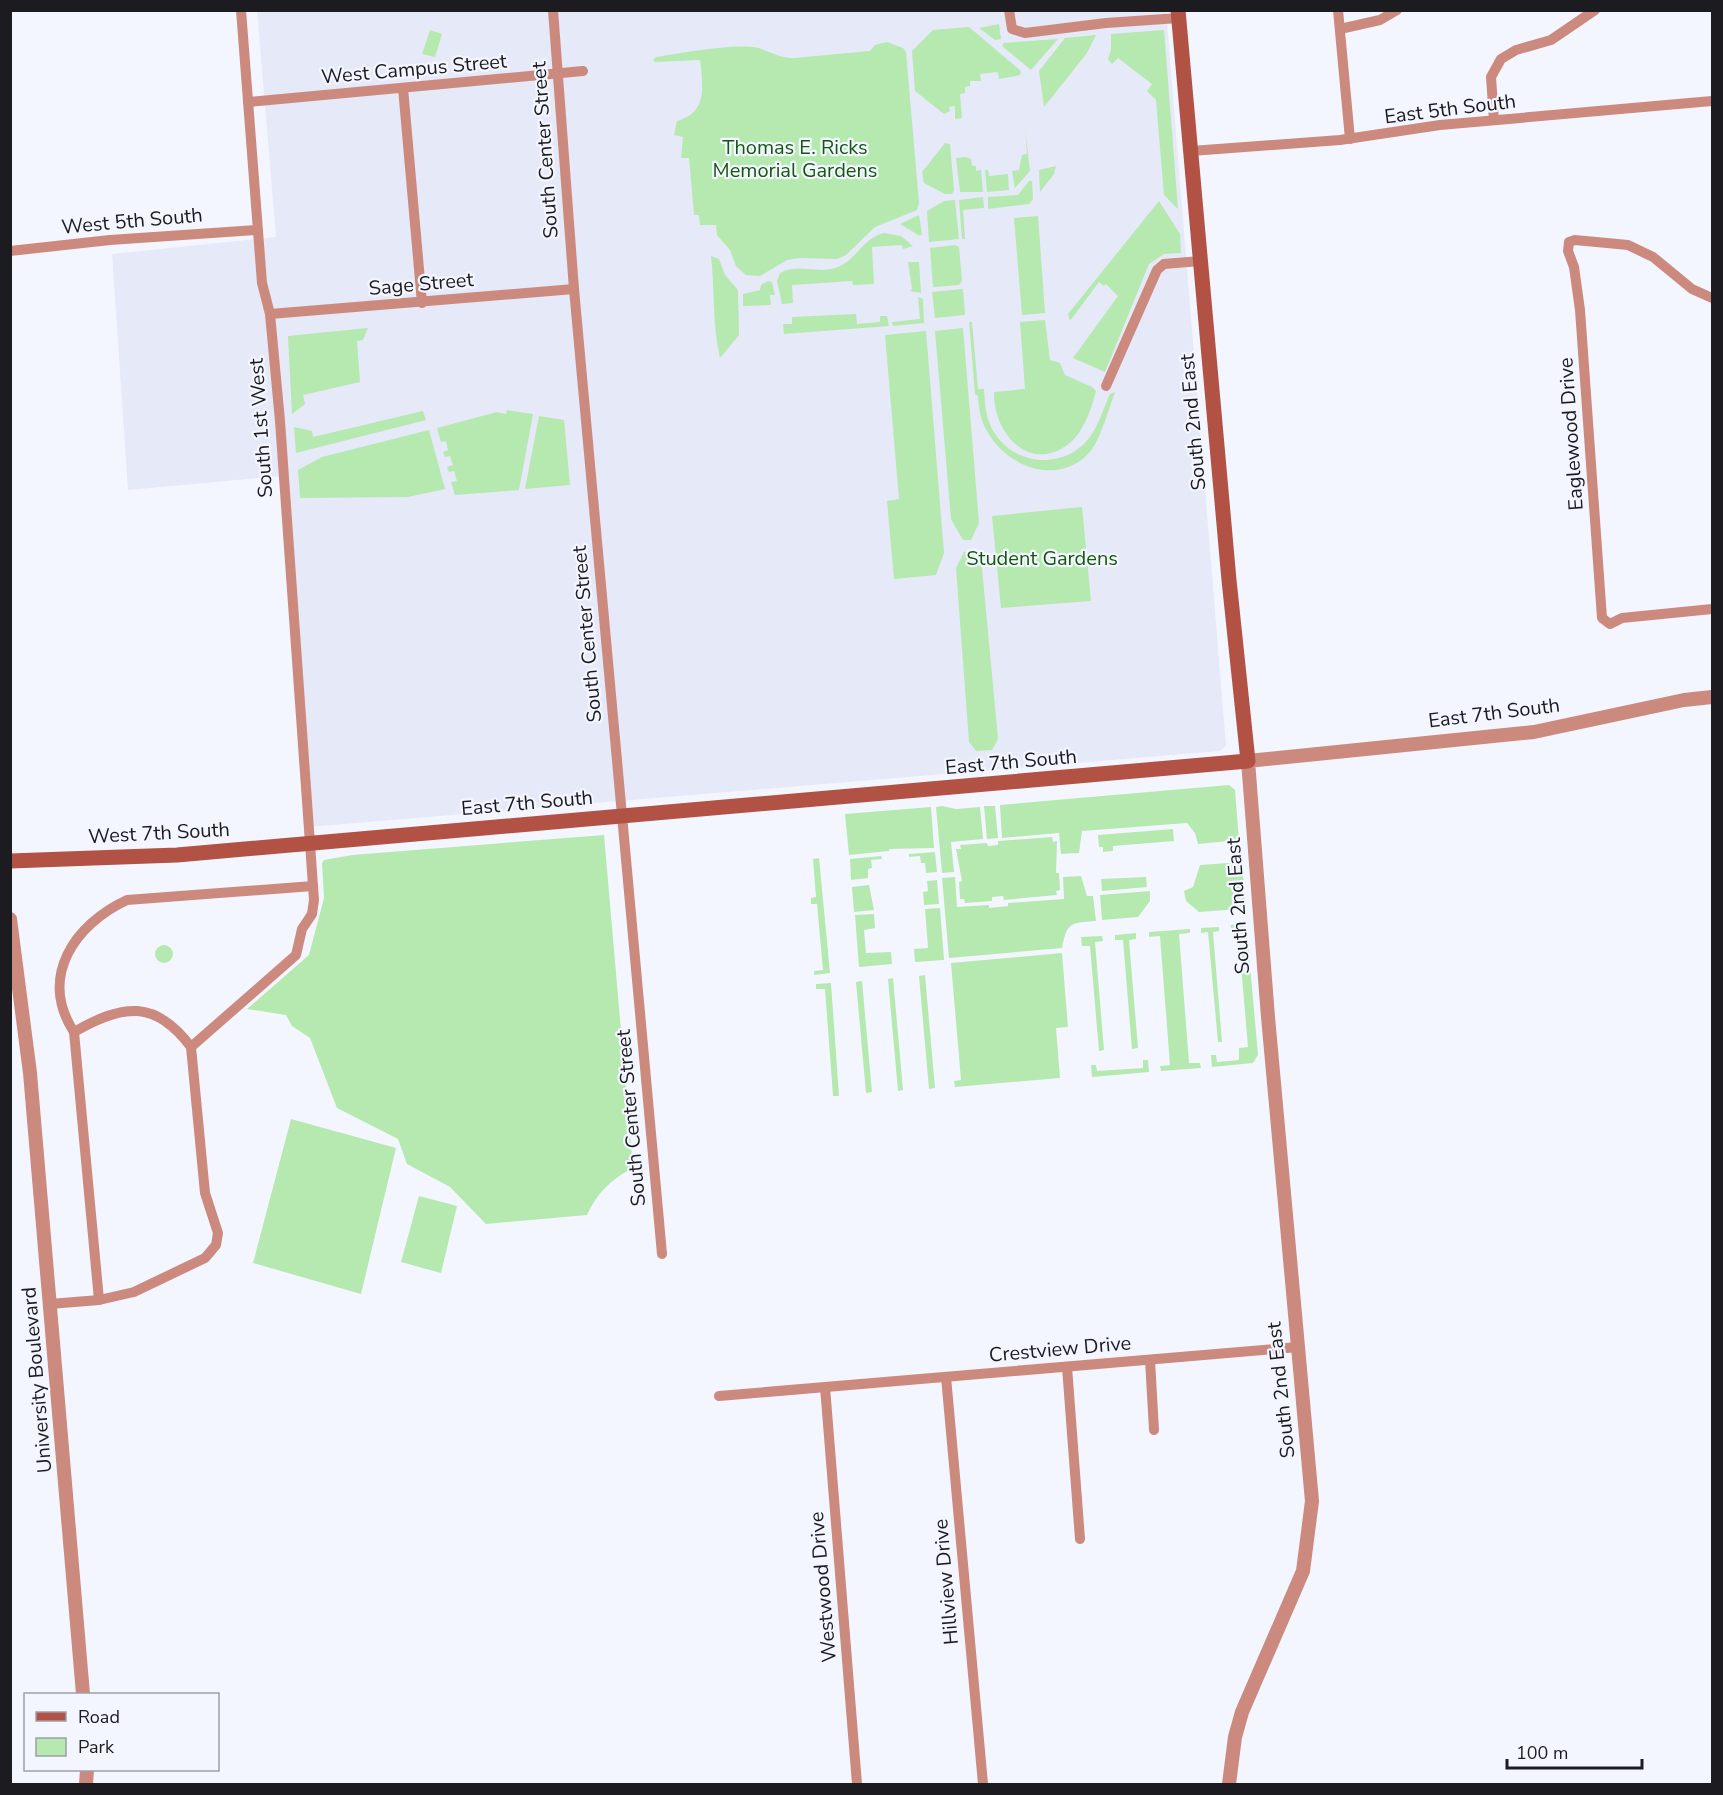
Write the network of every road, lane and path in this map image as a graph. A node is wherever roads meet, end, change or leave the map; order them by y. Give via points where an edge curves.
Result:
1 (241, 10) edge
2 (553, 10) edge
3 (1010, 10) edge
4 (1338, 10) edge
5 (1397, 10) edge
6 (1595, 10) edge
7 (1178, 14) edge
8 (1340, 29) junction
9 (583, 71) dead end
10 (558, 74) junction
11 (403, 88) junction
12 (1713, 101) edge
13 (248, 102) junction
14 (1494, 120) junction
15 (1350, 139) junction
16 (1191, 151) junction
17 (257, 230) junction
18 (10, 251) edge
19 (1200, 261) junction
20 (574, 289) junction
21 (1713, 298) edge
22 (422, 303) junction
23 (270, 314) junction
24 (1106, 386) dead end
25 (1713, 609) edge
26 (1713, 698) edge
27 (1248, 761) junction
28 (620, 816) junction
29 (311, 844) junction
30 (10, 861) edge
31 (313, 886) junction
32 (10, 920) edge
33 (75, 1032) junction
34 (191, 1047) junction
35 (662, 1254) dead end
36 (99, 1300) junction
37 (50, 1304) junction
38 (1298, 1347) junction
39 (1150, 1360) junction
40 (1067, 1367) junction
41 (946, 1377) junction
42 (825, 1387) junction
43 (719, 1396) dead end
44 (1155, 1430) dead end
45 (1080, 1539) dead end
46 (83, 1693) edge
47 (857, 1785) edge
48 (982, 1785) edge
49 (1229, 1785) edge

1 - 13 street, South 1st West
2 - 10 street, South Center Street
3 - 7 street via 1012,29 1025,33
4 - 8 street
5 - 8 street via 1380,20
6 - 14 street via 1551,40 1500,59 1491,77
7 - 16 main road, South 2nd East
8 - 15 street
9 - 10 street, West Campus Street
10 - 11 street, West Campus Street
10 - 20 street, South Center Street
11 - 13 street, West Campus Street
11 - 22 street
12 - 14 street, East 5th South
13 - 17 street, South 1st West
14 - 15 street, East 5th South
15 - 16 street, East 5th South
16 - 19 main road, South 2nd East
17 - 18 street, West 5th South
17 - 23 street, South 1st West via 262,283
19 - 24 street via 1164,264 1157,270
19 - 27 main road, South 2nd East
20 - 22 street, Sage Street
20 - 28 street, South Center Street
21 - 25 street, Eaglewood Drive via 1692,289 1653,257 1628,245 1570,242 1568,251 1580,310 1602,618 1607,623
22 - 23 street, Sage Street
23 - 29 street, South 1st West
26 - 27 street, East 7th South via 1684,700 1534,732
27 - 28 main road, East 7th South
27 - 38 street, South 2nd East
28 - 29 main road, East 7th South
28 - 35 street, South Center Street
29 - 30 main road, West 7th South via 177,855
29 - 31 street, South 1st West
31 - 33 street via 127,900 103,911 82,931 66,956 60,1006
31 - 34 street, South 1st West via 312,914 302,929 296,955
32 - 37 street, University Boulevard via 30,1073
33 - 34 street via 114,1012 134,1009 158,1015 177,1028
33 - 36 street
34 - 36 street via 205,1193 218,1233 216,1245 205,1258 161,1281
36 - 37 street
37 - 46 street, University Boulevard
38 - 39 street, Crestview Drive
38 - 49 street, South 2nd East via 1311,1490 1310,1533 1303,1571 1242,1712
39 - 40 street, Crestview Drive
39 - 44 street
40 - 41 street, Crestview Drive
40 - 45 street
41 - 42 street, Crestview Drive
41 - 48 street, Hillview Drive
42 - 43 street, Crestview Drive
42 - 47 street, Westwood Drive

